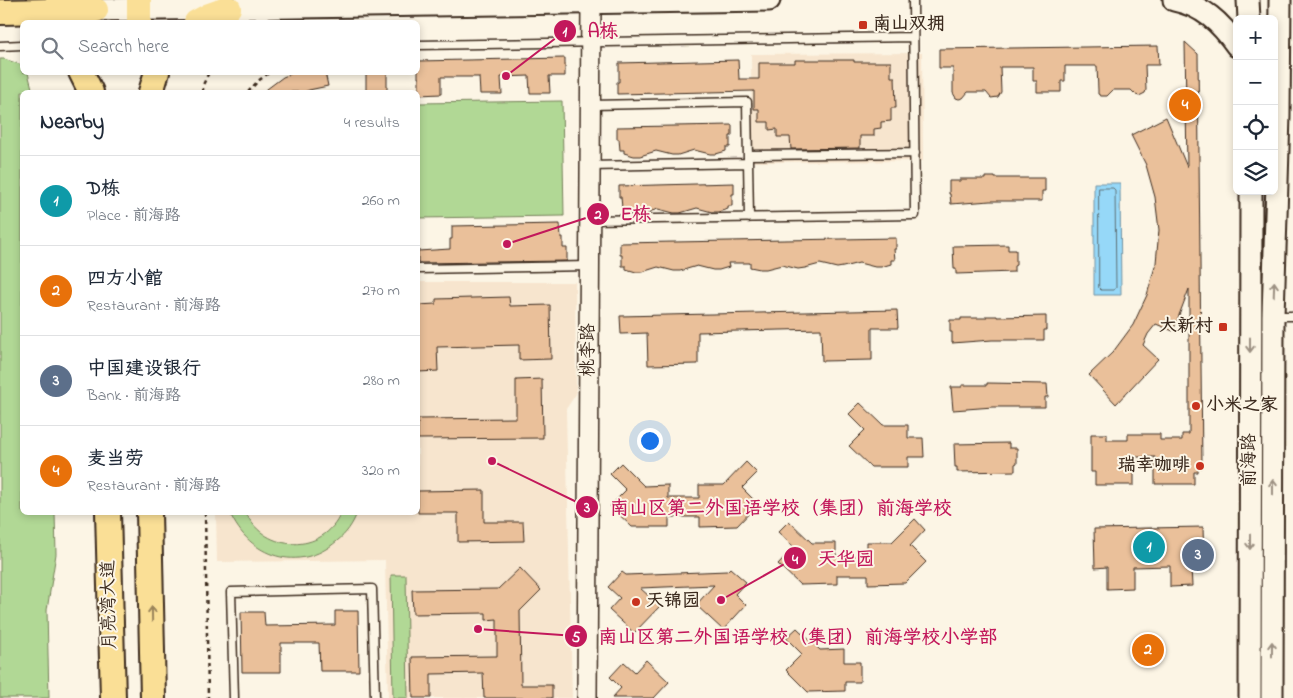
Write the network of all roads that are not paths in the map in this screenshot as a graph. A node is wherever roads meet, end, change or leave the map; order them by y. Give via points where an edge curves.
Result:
1 (769, 0) edge
2 (913, 0) edge
3 (1174, 0) edge
4 (1248, 0) edge
5 (1280, 0) edge
6 (591, 2) junction
7 (229, 8) junction
8 (139, 10) edge
9 (96, 11) edge
10 (0, 12) edge
11 (1249, 15) edge
12 (0, 20) edge
13 (200, 20) edge
14 (20, 26) edge
15 (913, 37) junction
16 (1233, 40) edge
17 (591, 42) junction
18 (20, 45) edge
19 (420, 45) edge
20 (0, 46) edge
21 (1293, 73) edge
22 (82, 75) edge
23 (98, 75) edge
24 (140, 75) edge
25 (156, 75) edge
26 (90, 90) edge
27 (98, 90) edge
28 (140, 90) edge
29 (152, 90) edge
30 (591, 105) junction
31 (1279, 115) junction
32 (915, 153) junction
33 (748, 159) junction
34 (590, 166) junction
35 (1250, 195) edge
36 (749, 218) junction
37 (590, 220) junction
38 (590, 266) junction
39 (420, 269) edge
40 (1283, 316) edge
41 (108, 515) edge
42 (149, 515) edge
43 (152, 653) junction
44 (111, 693) edge
45 (153, 698) edge
46 (160, 698) edge
47 (234, 698) edge
48 (375, 698) edge
49 (587, 698) edge
50 (1250, 698) edge
51 (1272, 698) edge

1 - 6 main road
2 - 15 lane
3 - 16 main road via 1200,9 1226,30
4 - 11 main road
5 - 31 main road, 前海路
6 - 7 main road
6 - 17 street, 桃李路
7 - 8 main road
7 - 13 main road
8 - 9 main road
9 - 10 main road
12 - 14 main road
15 - 17 lane
15 - 32 lane
17 - 19 lane
17 - 30 street, 桃李路
18 - 20 lane
21 - 31 main road
22 - 26 main road
23 - 27 main road
24 - 28 main road
25 - 29 main road
30 - 33 lane via 747,102
30 - 34 street, 桃李路
40 -> 31 main road, 前海路
32 - 33 lane
32 - 36 lane via 915,216
33 - 34 lane
33 - 36 lane
34 - 37 street, 桃李路
35 -> 50 main road, 前海路
36 - 37 lane
37 - 38 street, 桃李路
38 - 39 lane
38 - 49 street, 桃李路
51 -> 40 main road, 前海路
41 - 44 main road, 月亮湾大道
43 -> 42 main road
43 - 45 main road
43 - 46 main road
47 - 48 lane via 231,592 372,589

